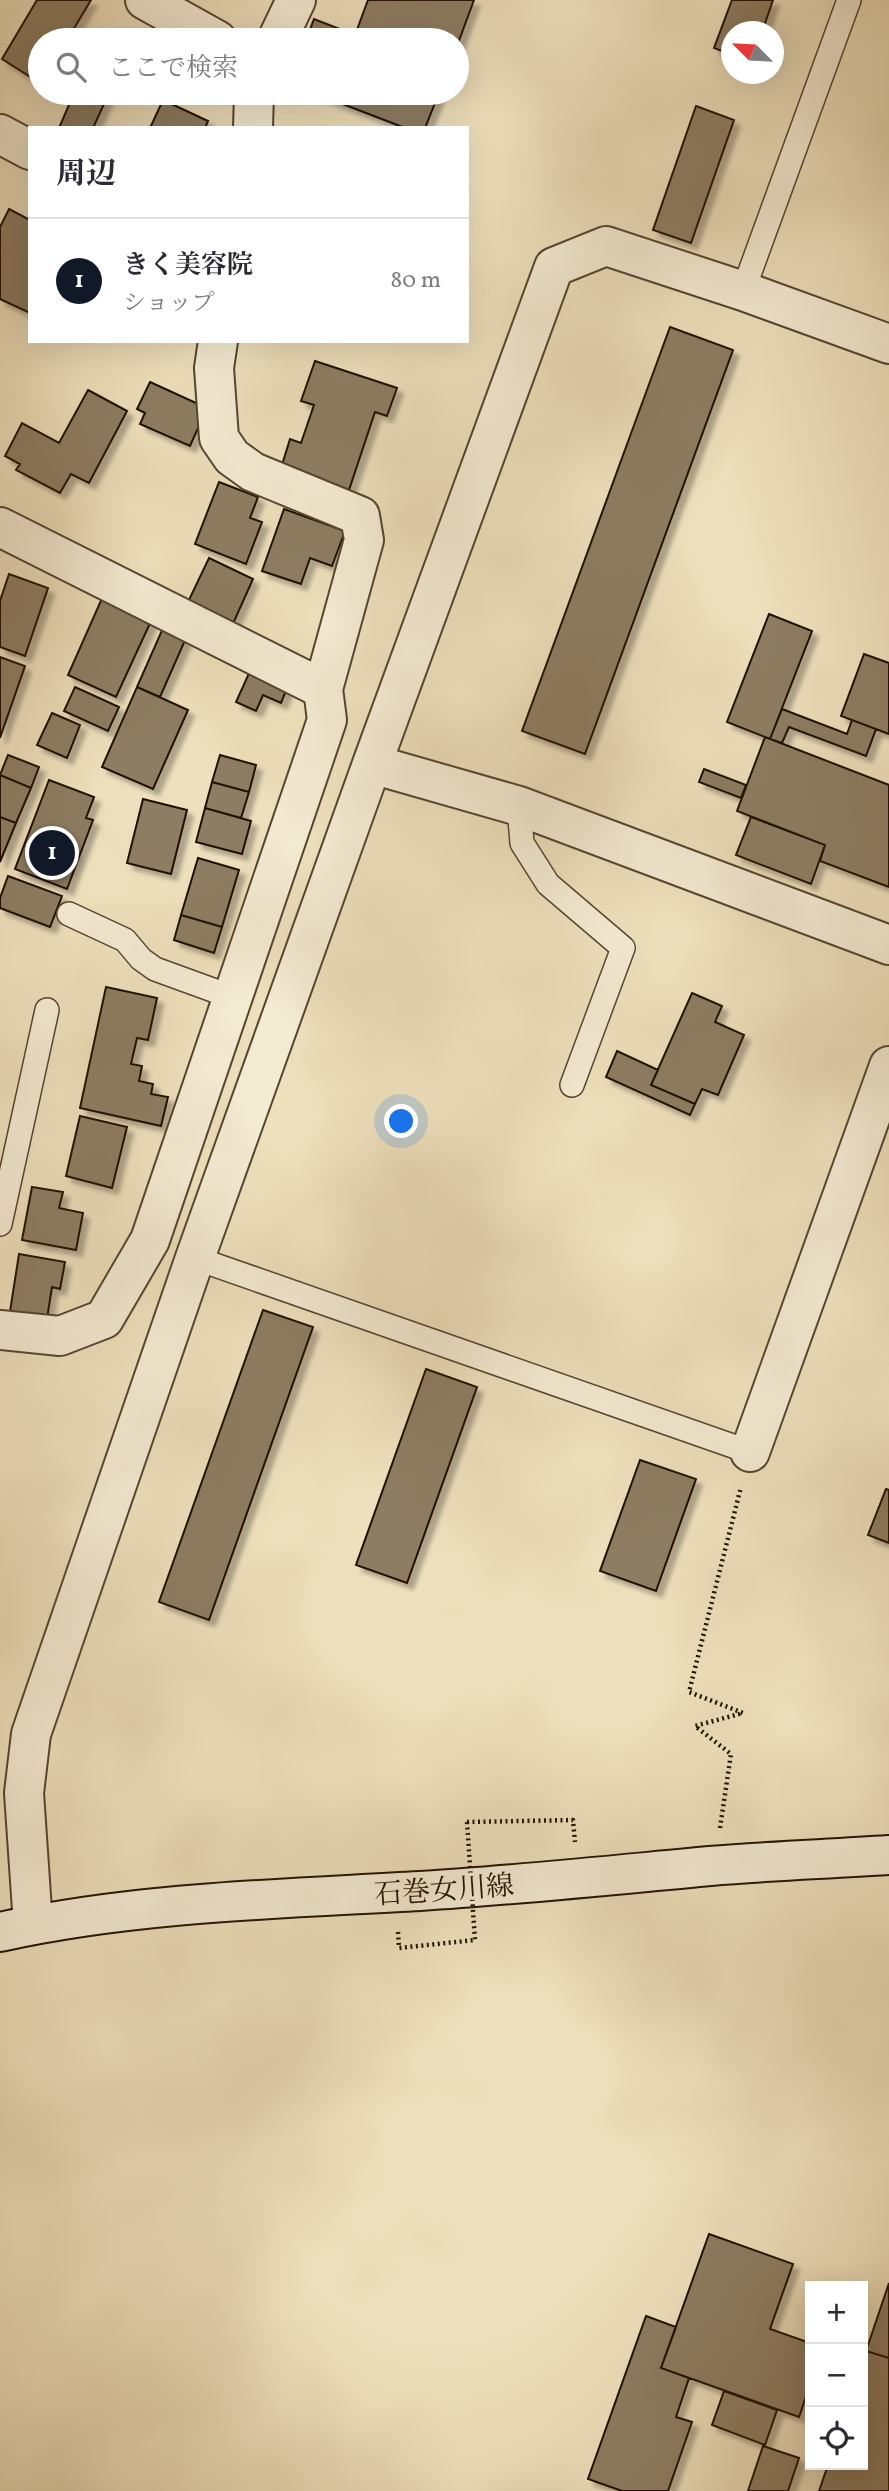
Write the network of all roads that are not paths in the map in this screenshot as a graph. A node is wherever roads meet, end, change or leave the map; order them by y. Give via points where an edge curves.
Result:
1 (145, 0) edge
2 (296, 0) edge
3 (849, 0) edge
4 (196, 28) edge
5 (283, 28) edge
6 (254, 105) edge
7 (253, 126) edge
8 (0, 134) edge
9 (28, 149) edge
10 (743, 291) junction
11 (218, 343) edge
12 (889, 344) edge
13 (0, 527) edge
14 (323, 689) junction
15 (372, 764) junction
16 (519, 806) junction
17 (69, 914) dead end
18 (889, 945) edge
19 (232, 997) junction
20 (47, 1010) dead end
21 (889, 1066) edge
22 (572, 1085) dead end
23 (0, 1224) edge
24 (150, 1240) junction
25 (195, 1258) junction
26 (0, 1329) edge
27 (750, 1452) joint
28 (889, 1855) edge
29 (17, 1929) edge

1 - 4 street
2 - 5 street
3 - 10 lane
6 - 7 street
8 - 9 street
10 - 12 street
10 - 15 street via 606,246 554,267
11 - 14 street via 214,368 219,438 232,457 253,472 360,516 364,540
13 - 14 street
14 - 19 street via 327,720
15 - 16 street
15 - 25 street
16 - 18 street
16 - 22 lane via 522,843 548,884 623,948
17 - 19 lane via 125,940 155,969
19 - 24 street
20 - 23 lane
21 - 27 street
24 - 25 street
24 - 26 street via 104,1319 60,1336
25 - 27 lane
25 - 29 street via 31,1734
28 - 29 street, 石巻女川線 via 286,1898 133,1912

